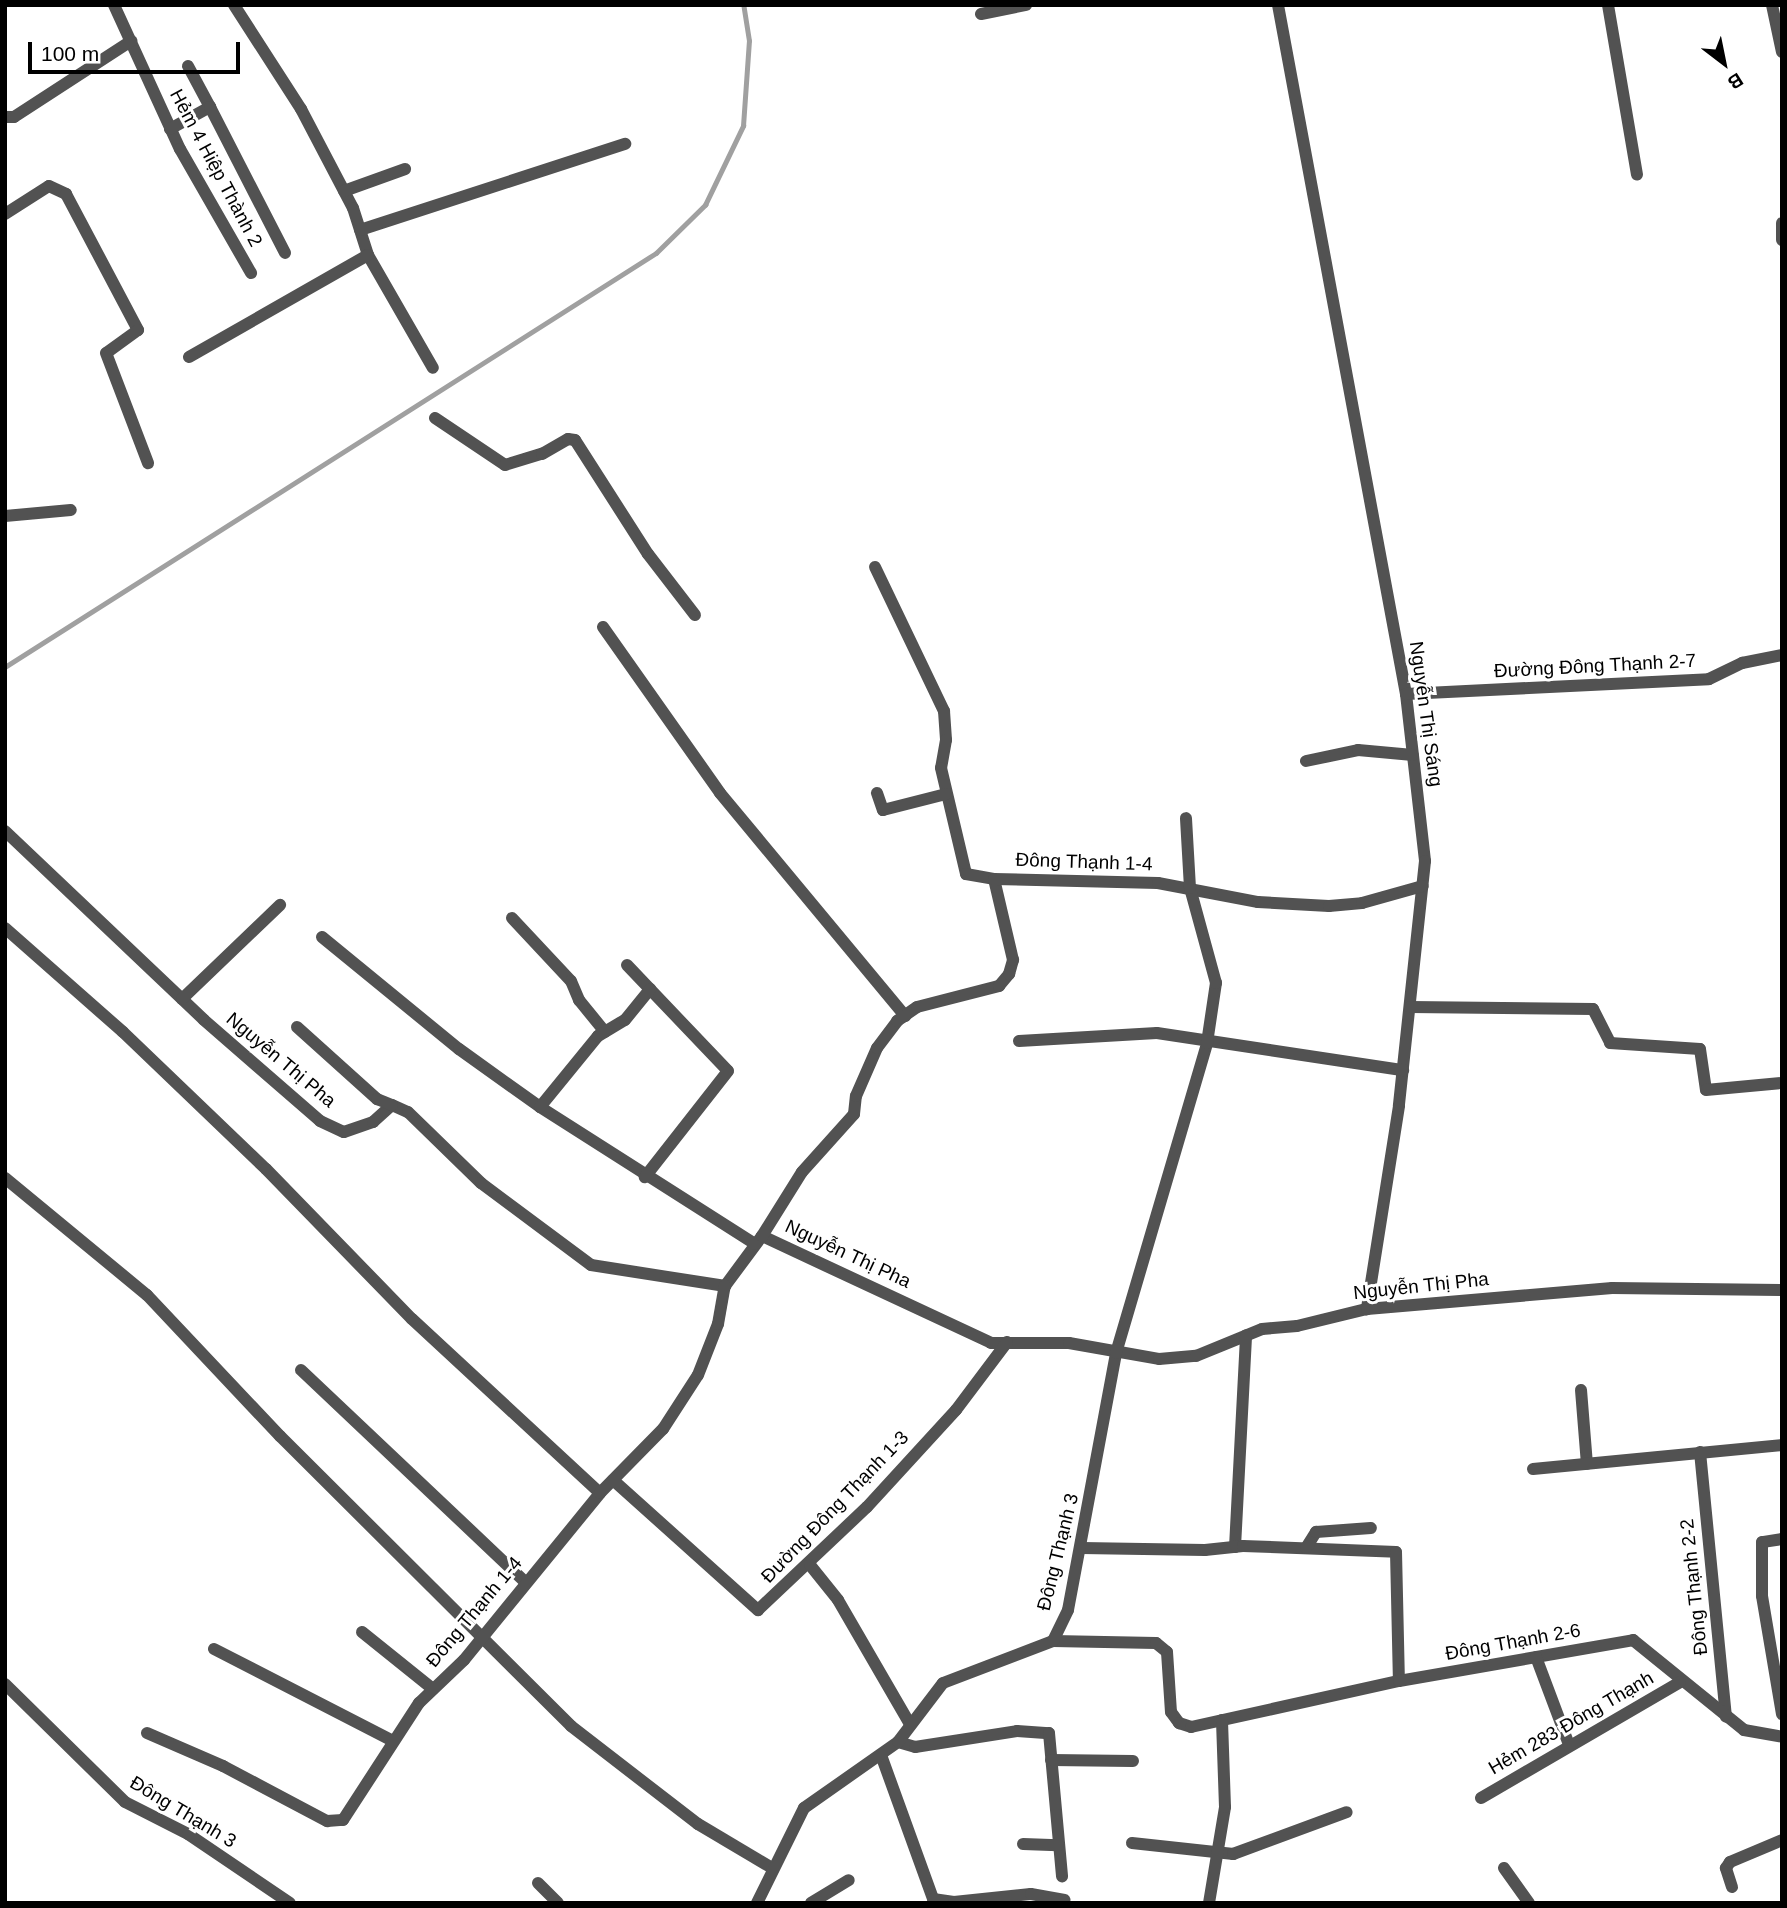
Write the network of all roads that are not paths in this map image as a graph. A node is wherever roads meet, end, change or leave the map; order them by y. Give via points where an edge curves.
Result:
1 (114, 5) edge
2 (234, 5) edge
3 (1026, 5) edge
4 (1278, 5) edge
5 (1608, 5) edge
6 (1772, 5) edge
7 (981, 14) dead end
8 (131, 41) junction
9 (1782, 52) edge
10 (188, 66) dead end
11 (210, 107) junction
12 (5, 117) edge
13 (170, 128) junction
14 (625, 144) dead end
15 (405, 169) dead end
16 (1637, 175) dead end
17 (344, 191) junction
18 (5, 214) edge
19 (1782, 223) edge
20 (360, 230) junction
21 (1782, 240) edge
22 (285, 253) dead end
23 (368, 255) junction
24 (251, 273) dead end
25 (189, 357) dead end
26 (433, 368) dead end
27 (435, 418) dead end
28 (148, 463) dead end
29 (71, 510) dead end
30 (5, 516) edge
31 (875, 567) dead end
32 (695, 615) dead end
33 (603, 626) dead end
34 (1782, 654) edge
35 (1406, 694) junction
36 (1413, 755) junction
37 (1306, 761) dead end
38 (877, 793) dead end
39 (946, 794) junction
40 (1186, 818) dead end
41 (5, 831) edge
42 (994, 879) junction
43 (1423, 886) junction
44 (1190, 888) junction
45 (280, 905) dead end
46 (512, 918) dead end
47 (5, 928) edge
48 (322, 937) dead end
49 (626, 965) dead end
50 (650, 989) junction
51 (182, 999) junction
52 (1410, 1007) junction
53 (905, 1016) junction
54 (297, 1027) dead end
55 (605, 1032) junction
56 (1019, 1041) dead end
57 (1207, 1043) junction
58 (1403, 1070) junction
59 (1782, 1083) edge
60 (392, 1105) junction
61 (540, 1107) junction
62 (645, 1177) junction
63 (5, 1178) edge
64 (758, 1240) junction
65 (725, 1286) junction
66 (1782, 1290) edge
67 (1367, 1309) junction
68 (1246, 1335) junction
69 (1007, 1342) junction
70 (1116, 1353) junction
71 (301, 1370) dead end
72 (1581, 1390) dead end
73 (1782, 1445) edge
74 (1700, 1452) junction
75 (1587, 1464) junction
76 (1533, 1469) dead end
77 (613, 1479) junction
78 (600, 1493) junction
79 (1371, 1528) dead end
80 (1782, 1539) edge
81 (1235, 1546) junction
82 (1082, 1548) junction
83 (1306, 1548) junction
84 (810, 1565) junction
85 (525, 1582) junction
86 (362, 1632) dead end
87 (479, 1636) junction
88 (1053, 1641) junction
89 (214, 1649) dead end
90 (1536, 1657) junction
91 (1399, 1681) junction
92 (1680, 1682) junction
93 (5, 1684) edge
94 (433, 1689) junction
95 (1782, 1714) edge
96 (1726, 1717) junction
97 (1222, 1720) junction
98 (910, 1724) junction
99 (147, 1733) dead end
100 (1782, 1737) edge
101 (393, 1741) junction
102 (898, 1742) junction
103 (1569, 1745) junction
104 (881, 1755) junction
105 (1051, 1760) junction
106 (1133, 1761) dead end
107 (1481, 1798) dead end
108 (1347, 1812) dead end
109 (1782, 1840) edge
110 (1132, 1843) dead end
111 (1023, 1844) dead end
112 (1058, 1845) junction
113 (1217, 1855) junction
114 (772, 1868) junction
115 (1504, 1868) dead end
116 (1062, 1875) dead end
117 (849, 1880) dead end
118 (538, 1883) dead end
119 (1732, 1887) dead end
120 (764, 1900) edge
121 (1064, 1900) dead end
122 (954, 1902) edge
123 (289, 1903) edge
124 (558, 1903) edge
125 (811, 1903) edge
126 (1209, 1903) edge
127 (1529, 1903) edge

1 - 8 street, Hẻm 4 Hiệp Thành 2
2 - 17 street via 301,109
3 - 7 street
4 - 35 street, Nguyễn Thị Sáng
5 - 16 street
6 - 9 street
8 - 12 street via 14,117
8 - 13 street, Hẻm 4 Hiệp Thành 2
10 - 11 street
11 - 13 street
11 - 22 street
13 - 24 street, Hẻm 4 Hiệp Thành 2
14 - 20 street
15 - 17 street
17 - 20 street
18 - 28 street via 49,186 66,194 138,331 106,353
19 - 21 street
20 - 23 street
23 - 25 street
23 - 26 street
27 - 32 street via 505,465 575,440 648,554
29 - 30 street
31 - 39 street via 944,711 946,740 941,768
33 - 53 street via 720,793
34 - 35 street, Đường Đông Thạnh 2-7 via 1742,663 1709,679
35 - 36 street, Nguyễn Thị Sáng
36 - 37 street via 1358,750
36 - 43 street, Nguyễn Thị Sáng via 1425,860
38 - 39 street via 883,810
39 - 42 street via 966,874
40 - 44 street
41 - 51 street, Nguyễn Thị Pha
42 - 44 street, Đông Thạnh 1-4
42 - 53 street, Đông Thạnh 1-4 via 1013,960 1009,974 999,986 917,1007
43 - 44 street, Đông Thạnh 1-4 via 1362,903 1329,906 1258,902
43 - 52 street, Nguyễn Thị Sáng
44 - 57 street via 1216,983
45 - 51 street
46 - 55 street via 571,981 579,1000
47 - 78 street via 123,1031 412,1319
48 - 61 street via 459,1049
49 - 50 street
50 - 55 street via 625,1020
50 - 62 street via 728,1071
51 - 60 street, Nguyễn Thị Pha via 320,1121 344,1132 373,1122
52 - 58 street, Nguyễn Thị Sáng
52 - 59 street via 1593,1009 1610,1043 1700,1049 1706,1090
53 - 64 street, Đông Thạnh 1-4 via 877,1048 856,1096 854,1114 802,1172
54 - 60 street via 377,1099
55 - 61 street
56 - 57 street via 1157,1033
57 - 58 street
57 - 70 street
58 - 67 street, Nguyễn Thị Sáng
60 - 65 street via 408,1112 481,1183 591,1265
61 - 62 street
62 - 64 street
63 - 87 street via 147,1295
64 - 65 street, Nguyễn Thị Pha
64 - 69 street, Nguyễn Thị Pha via 991,1343
65 - 77 street, Đông Thạnh 1-4 via 718,1324 698,1375 663,1429
66 - 67 street, Nguyễn Thị Pha via 1612,1288
67 - 68 street, Nguyễn Thị Pha
68 - 70 street, Nguyễn Thị Pha via 1196,1356 1159,1359
68 - 81 street
69 - 70 street, Nguyễn Thị Pha via 1069,1343
69 - 84 street, Đường Đông Thạnh 1-3 via 956,1410
70 - 82 street, Đông Thạnh 3
71 - 85 street
72 - 75 street
73 - 74 street
74 - 75 street
74 - 96 street, Đông Thạnh 2-2
75 - 76 street
77 - 78 street, Đông Thạnh 1-4
77 - 84 street, Đường Đông Thạnh 1-3 via 758,1610
78 - 85 street, Đông Thạnh 1-4
79 - 83 street via 1316,1532
80 - 95 street via 1762,1542 1762,1596
81 - 82 street
81 - 83 street
82 - 88 street, Đông Thạnh 3 via 1068,1610
83 - 91 street via 1396,1552
84 - 98 street via 838,1600
85 - 87 street, Đông Thạnh 1-4
86 - 94 street
87 - 94 street, Đông Thạnh 1-4 via 464,1660
87 - 114 street via 571,1726 698,1824
88 - 97 street, Đông Thạnh 2-6 via 1156,1643 1167,1652 1171,1712 1179,1723 1191,1727
88 - 98 street, Đông Thạnh 3 via 943,1683
89 - 101 street
90 - 91 street, Đông Thạnh 2-6
90 - 92 street, Đông Thạnh 2-6 via 1633,1640
90 - 103 street
91 - 97 street, Đông Thạnh 2-6
92 - 96 street, Đông Thạnh 2-6
92 - 103 street, Hẻm 283 Đông Thạnh
93 - 123 street, Đông Thạnh 3 via 125,1802 188,1834
94 - 101 street, Đông Thạnh 1-4
96 - 100 street, Đông Thạnh 2-6 via 1744,1730
97 - 113 street via 1225,1807
98 - 102 street, Đông Thạnh 3
99 - 101 street, Đông Thạnh 1-4 via 223,1766 327,1821 343,1819
102 - 104 street, Đông Thạnh 3
102 - 105 street via 922,1747 1017,1731 1049,1733
103 - 107 street, Hẻm 283 Đông Thạnh
104 - 114 street, Đông Thạnh 3 via 804,1808
104 - 122 street via 933,1899
105 - 106 street
105 - 112 street
108 - 113 street via 1233,1854
109 - 119 street via 1730,1862 1726,1868
110 - 113 street
111 - 112 street
112 - 116 street
113 - 126 street
114 - 120 street, Đông Thạnh 3
115 - 127 street
117 - 125 street
118 - 124 street
121 - 122 street via 1031,1894

